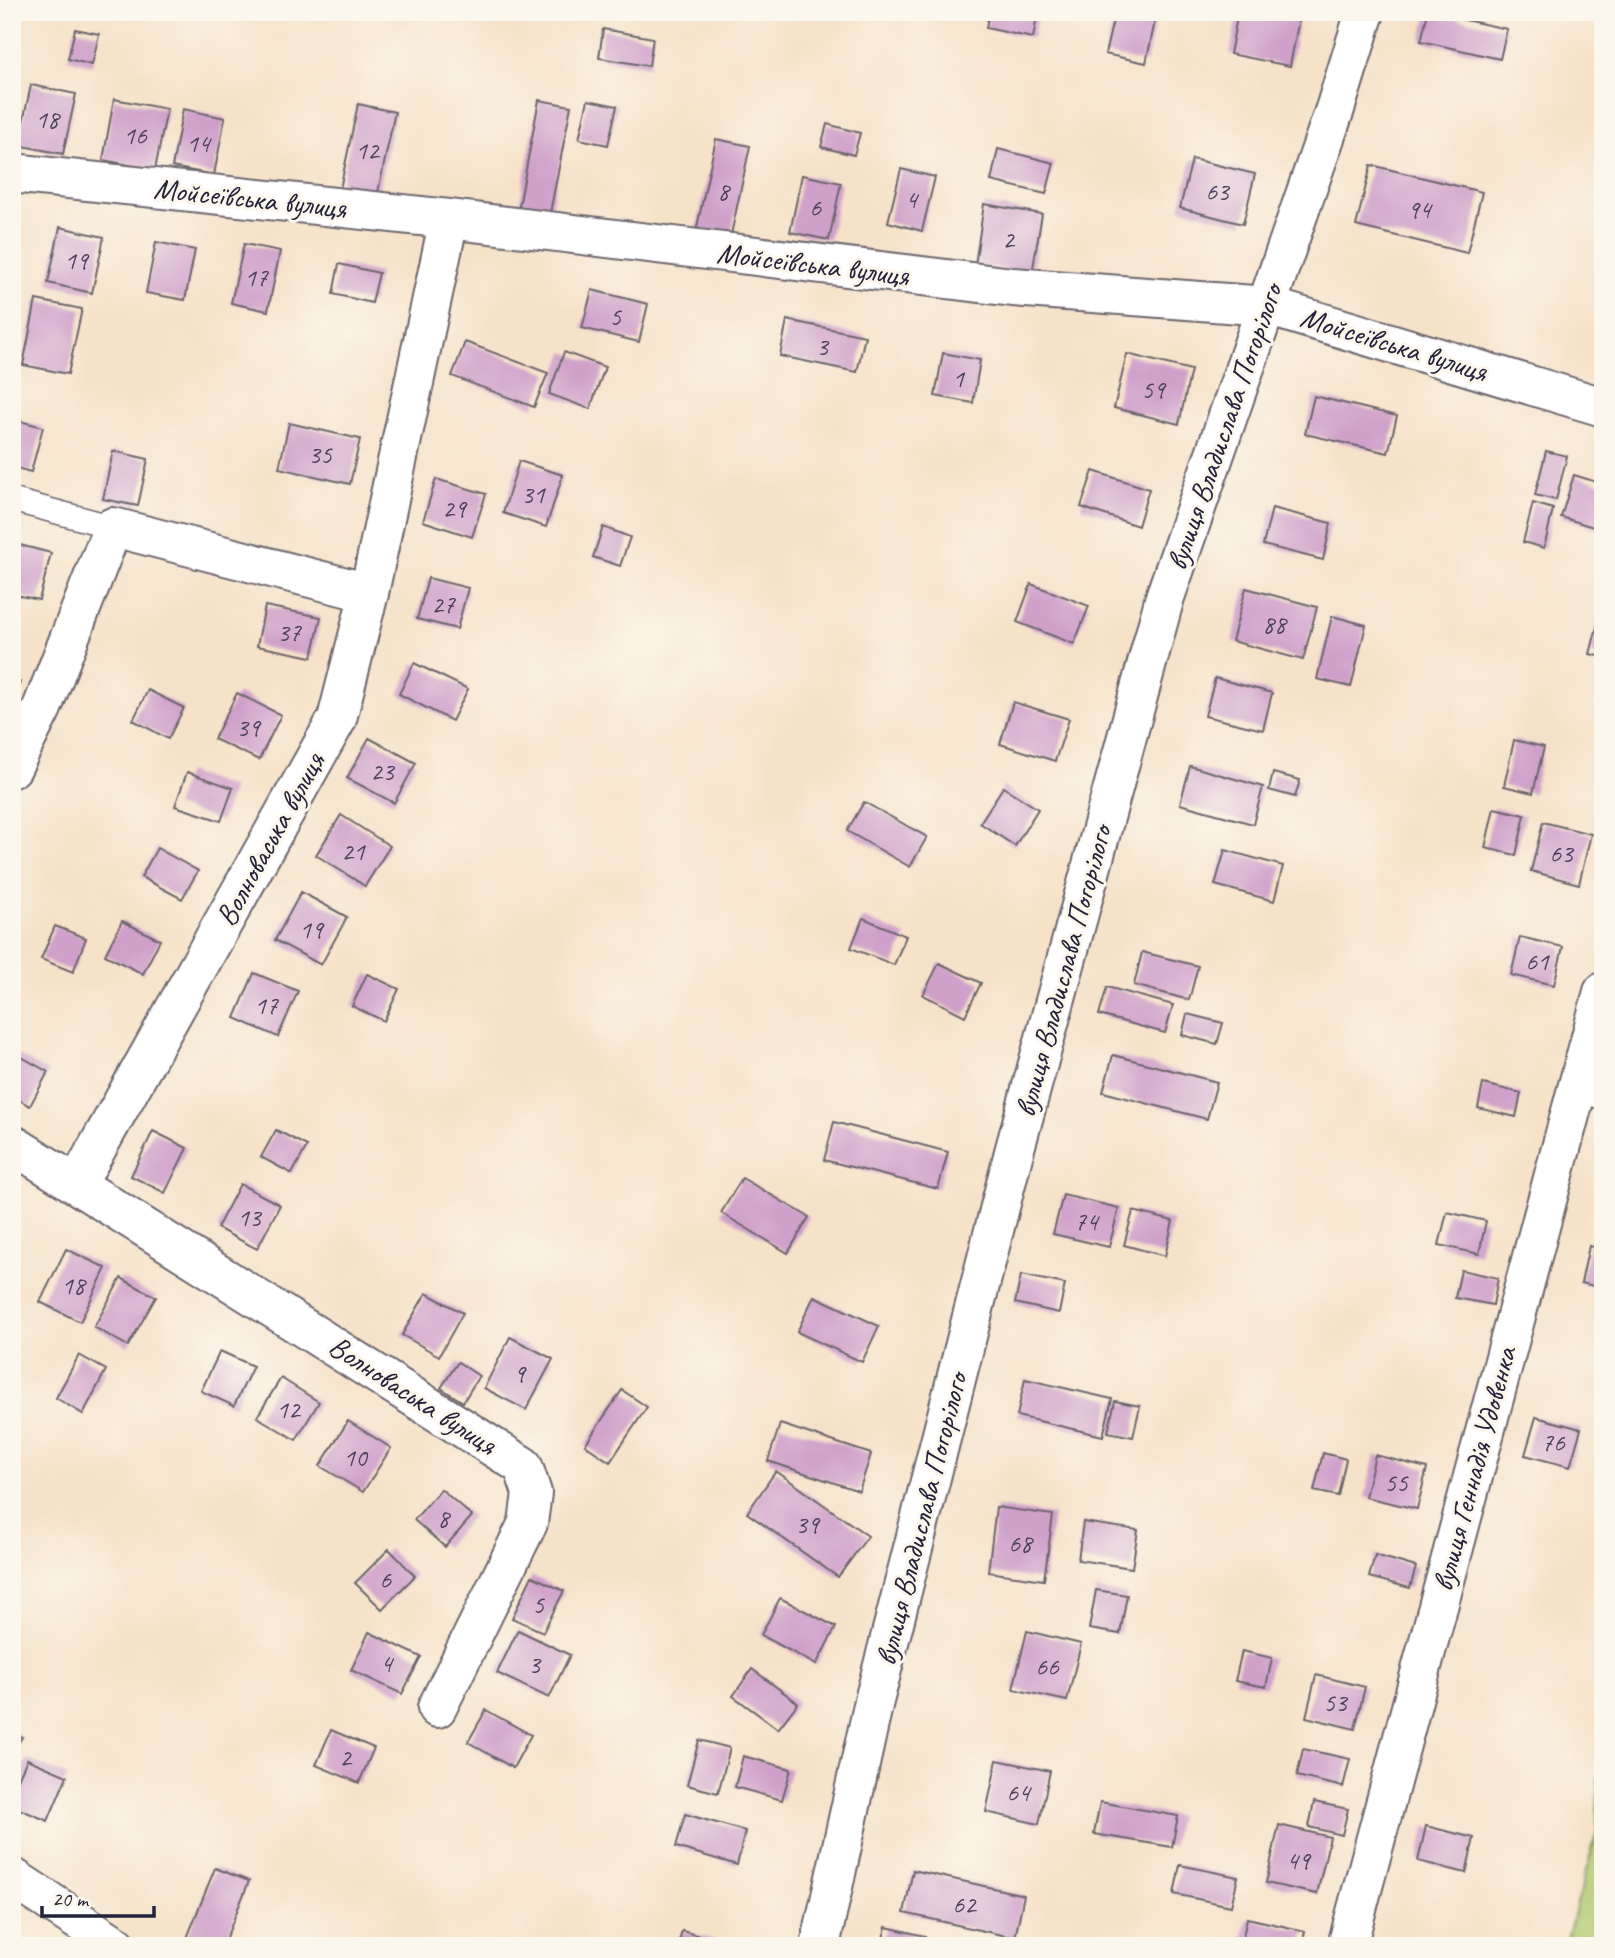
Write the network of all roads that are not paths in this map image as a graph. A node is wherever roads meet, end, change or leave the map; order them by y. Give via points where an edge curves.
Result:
1 (1364, 12) edge
2 (12, 173) edge
3 (449, 219) junction
4 (1267, 306) junction
5 (1603, 407) edge
6 (12, 500) edge
7 (113, 527) junction
8 (369, 593) junction
9 (12, 768) edge
10 (1603, 992) edge
11 (1590, 1093) edge
12 (12, 1144) edge
13 (78, 1182) junction
14 (436, 1708) dead end
15 (12, 1877) edge
16 (117, 1946) edge
17 (820, 1946) edge
18 (1347, 1946) edge

1 - 4 street, вулиця Владислава Погорілого
2 - 3 street, Мойсеївська вулиця
3 - 4 street, Мойсеївська вулиця via 1013,287
3 - 8 street, Волноваська вулиця
4 - 5 street, Мойсеївська вулиця
4 - 17 street, вулиця Владислава Погорілого via 1161,610 1014,1152 874,1701
6 - 7 lane
7 - 8 street
7 - 9 street via 42,708
8 - 13 street, Волноваська вулиця via 337,719
10 - 11 street, вулиця Геннадія Удовенка
11 - 18 street, вулиця Геннадія Удовенка
12 - 13 street, Волноваська вулиця
13 - 14 street, Волноваська вулиця via 523,1466 532,1493 528,1523
15 - 16 street

